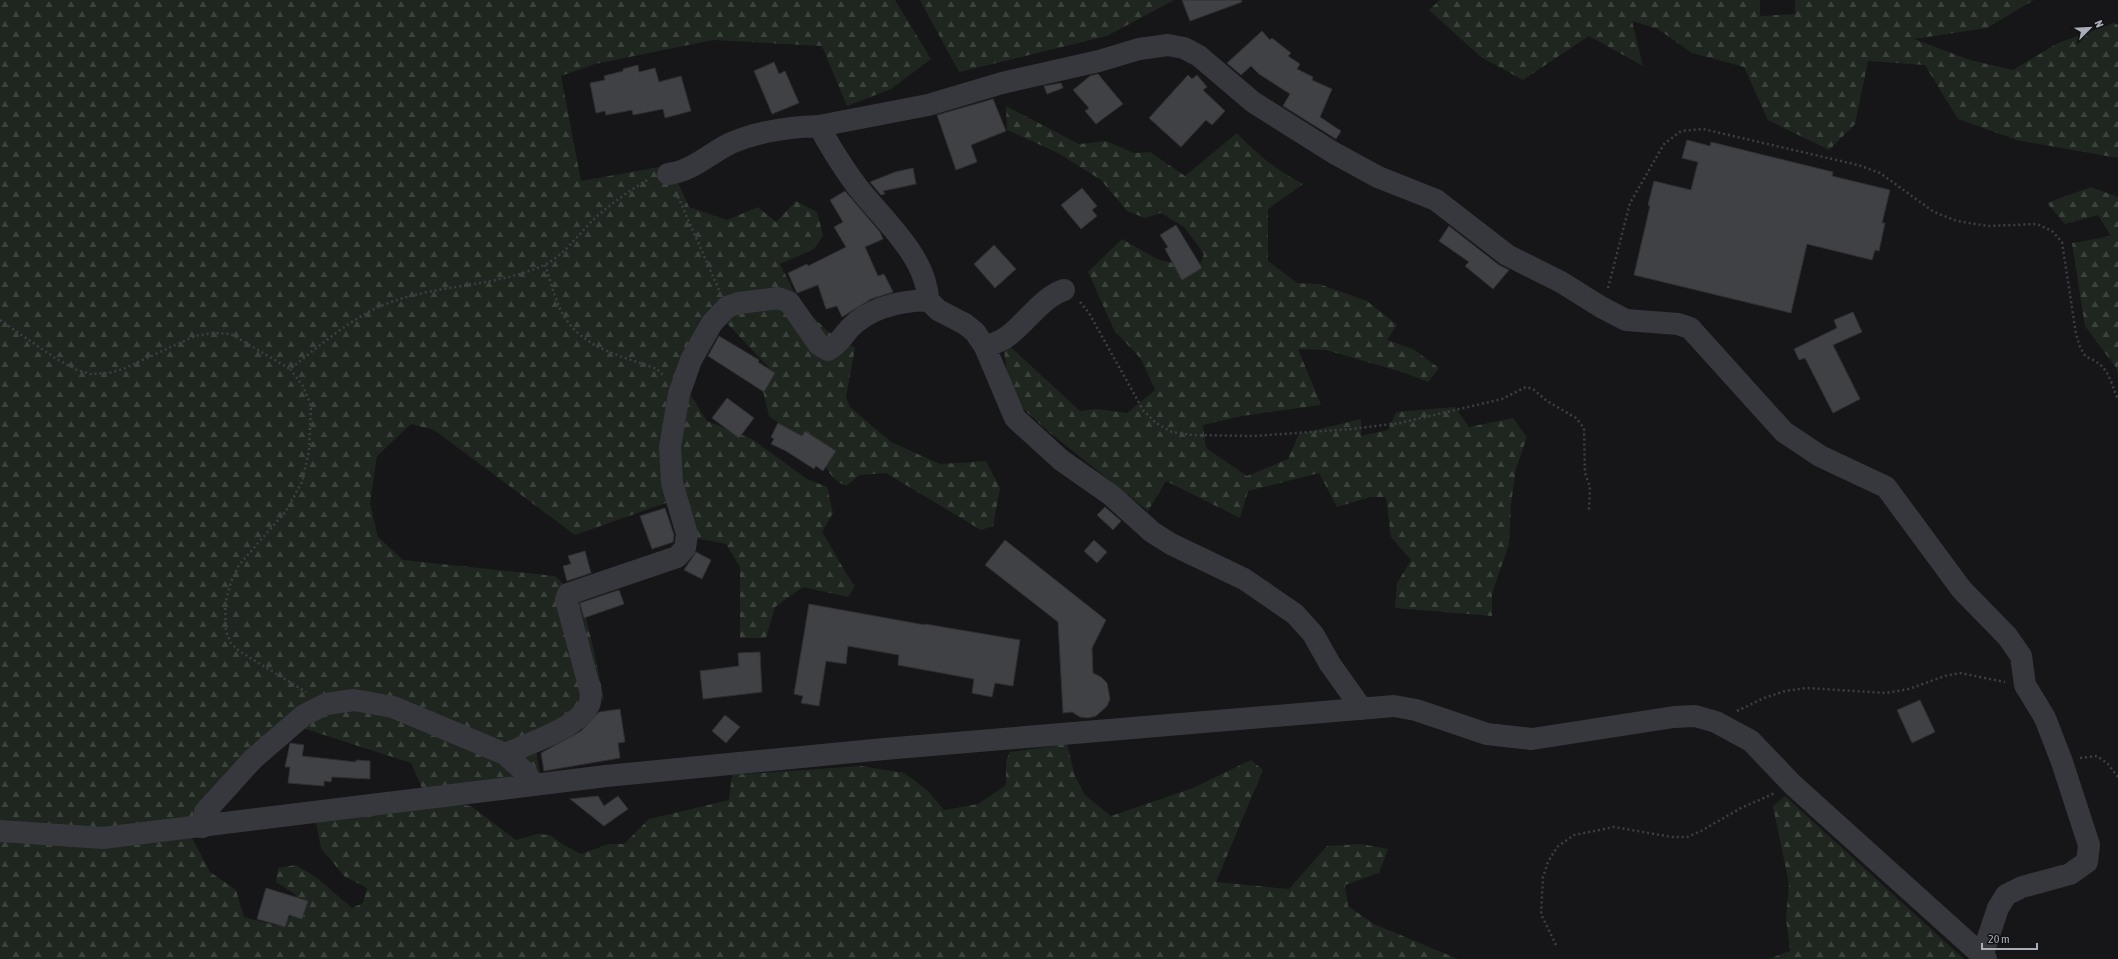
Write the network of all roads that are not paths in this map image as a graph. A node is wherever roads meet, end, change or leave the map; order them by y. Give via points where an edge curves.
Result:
1 (819, 126) junction
2 (668, 174) road end
3 (1064, 290) road end
4 (928, 300) junction
5 (986, 347) junction
6 (1362, 709) junction
7 (505, 754) junction
8 (532, 785) junction
9 (202, 827) junction
10 (0, 831) edge
11 (1984, 957) edge

1 - 2 street via 793,127 761,133 732,143 682,173
1 - 4 street via 830,148 857,186 893,229 921,269 928,288
1 - 11 street via 928,105 1002,83 1168,44 1184,48 1199,56 1253,102 1327,149 1378,177 1436,200 1507,255 1561,282 1601,307 1626,320 1678,324 1690,328 1784,432 1820,456 1886,487 1962,590 2007,636 2021,656 2026,685 2045,718 2089,845 2087,862 2070,874 2006,894 1998,908
3 - 5 street via 1044,302 1007,337
4 - 5 street via 938,310 975,332
4 - 7 street via 902,301 861,318 838,345 828,350 819,345 789,302 778,298 739,302 727,307 712,323 691,360 679,394 670,447 672,483 687,534 685,548 677,557 568,594 566,600 591,693 590,704 582,715 562,728
5 - 6 street via 1016,418 1061,460 1110,496 1152,532 1171,544 1244,579 1295,614 1313,634 1330,664
6 - 8 street via 884,749
6 - 11 street via 1394,706 1416,710 1487,734 1532,739 1674,717 1695,716 1716,722 1751,741 1793,785
7 - 8 street via 527,774
7 - 9 street via 393,707 354,700 326,704 304,716 253,759 205,812
8 - 9 street
9 - 10 street via 103,838

